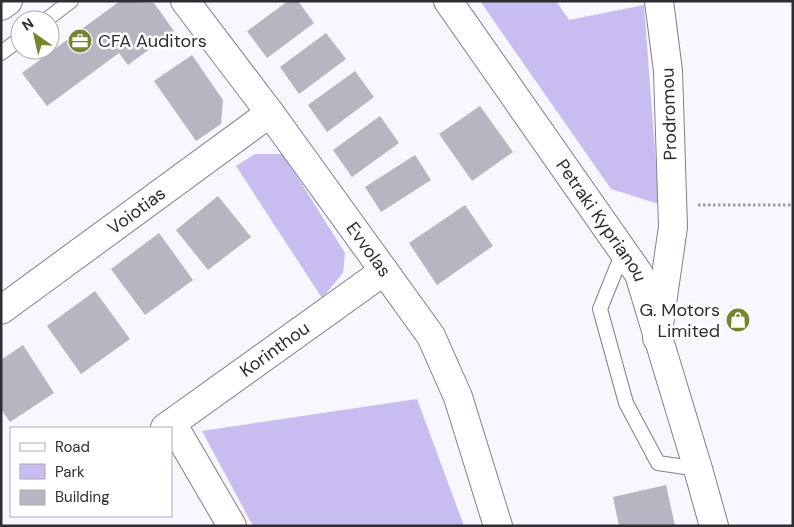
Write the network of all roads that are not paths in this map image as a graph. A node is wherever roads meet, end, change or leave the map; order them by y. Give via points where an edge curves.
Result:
1 (8, 1) edge
2 (71, 1) edge
3 (448, 1) edge
4 (659, 1) edge
5 (1, 6) edge
6 (189, 6) edge
7 (59, 10) edge
8 (270, 113) junction
9 (672, 216) junction
10 (623, 252) junction
11 (384, 271) junction
12 (639, 274) junction
13 (1, 310) edge
14 (657, 338) junction
15 (169, 426) edge
16 (172, 431) edge
17 (698, 469) junction
18 (232, 526) edge
19 (498, 526) edge
20 (714, 526) edge

1 - 5 street
2 - 7 lane
3 - 10 street, Petraki Kyprianou
4 - 9 street, Prodromou via 668,71
6 - 8 street, EvvoIas
8 - 11 street, EvvoIas
8 - 13 street, Voiotias
9 - 12 street
9 - 14 street, Prodromou
10 - 12 street, Petraki Kyprianou
10 - 17 lane via 600,309 626,403 658,463
11 - 15 street, Korinthou
11 - 19 street, EvvoIas via 431,336 454,388
12 - 14 street, Petraki Kyprianou
14 - 17 street, Petraki Kyprianou
16 - 18 street
17 - 20 street, Petraki Kyprianou

